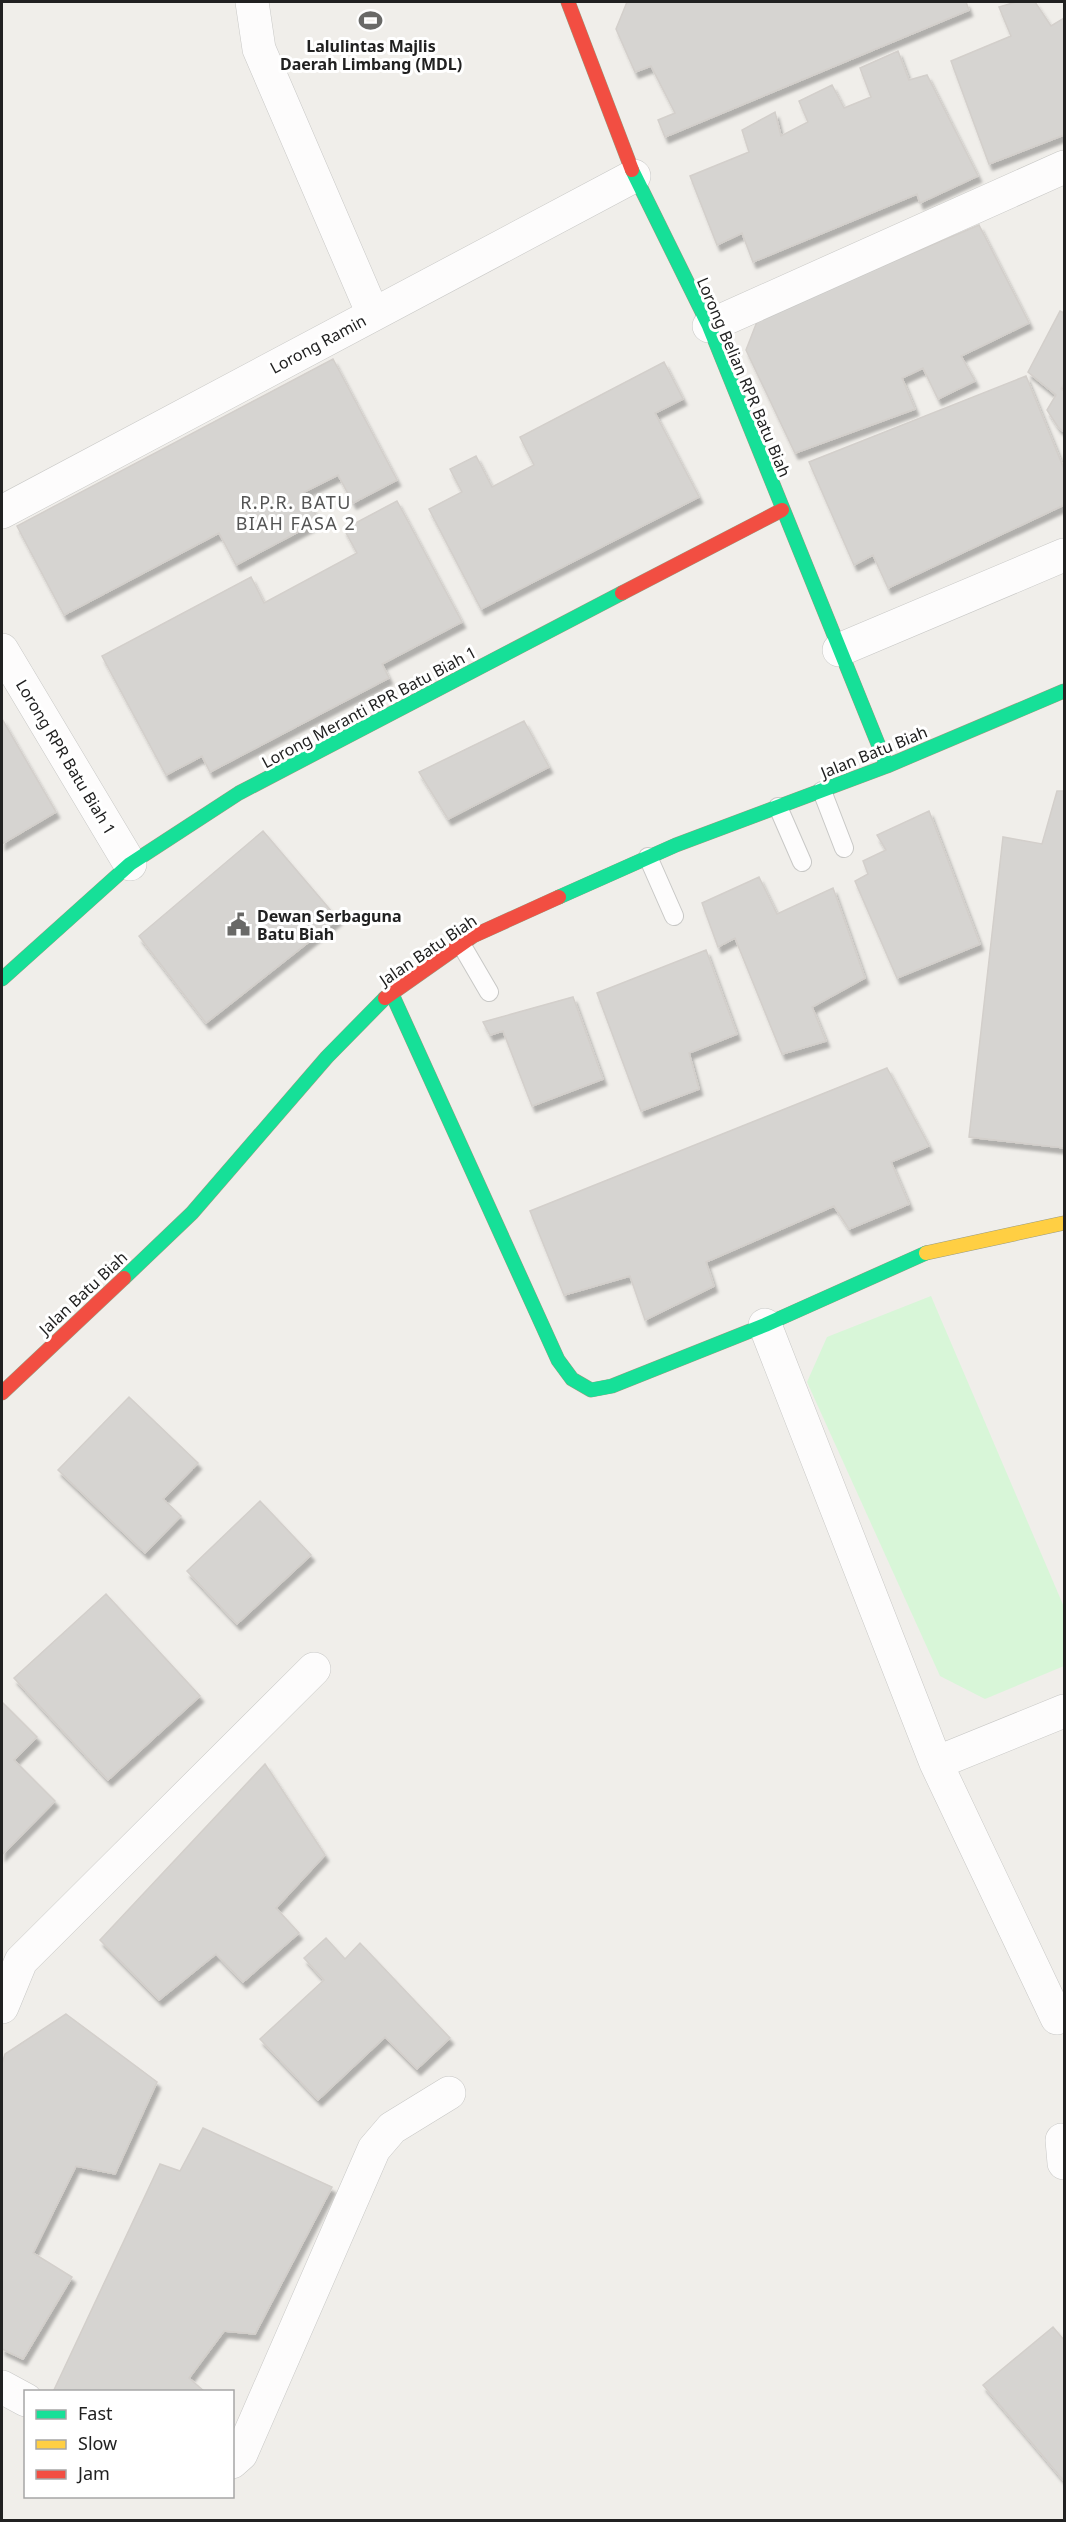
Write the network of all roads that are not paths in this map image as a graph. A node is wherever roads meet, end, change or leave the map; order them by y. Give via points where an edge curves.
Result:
1 (252, 2) edge
2 (568, 2) edge
3 (1065, 167) edge
4 (634, 176) junction
5 (373, 314) junction
6 (708, 326) junction
7 (782, 510) junction
8 (2, 512) edge
9 (1065, 555) edge
10 (2, 650) edge
11 (839, 650) junction
12 (1065, 691) edge
13 (887, 766) junction
14 (822, 791) junction
15 (778, 807) junction
16 (844, 848) dead end
17 (648, 857) junction
18 (802, 862) dead end
19 (130, 864) junction
20 (674, 916) dead end
21 (461, 944) junction
22 (2, 979) edge
23 (489, 992) dead end
24 (391, 993) junction
25 (1065, 1223) edge
26 (765, 1325) junction
27 (2, 1393) edge
28 (314, 1670) dead end
29 (1065, 1711) edge
30 (936, 1763) junction
31 (11, 1952) edge
32 (2, 2007) edge
33 (1057, 2018) dead end
34 (449, 2093) dead end
35 (2, 2387) edge
36 (24, 2399) edge
37 (234, 2460) edge

1 - 5 street via 259,49
2 - 4 street, Lorong Belian RPR Batu Biah
3 - 6 street
4 - 5 street, Lorong Ramin
4 - 6 street, Lorong Belian RPR Batu Biah
5 - 8 street, Lorong Ramin
6 - 7 street, Lorong Belian RPR Batu Biah
7 - 11 street, Lorong Belian RPR Batu Biah
7 - 19 street, Lorong Meranti RPR Batu Biah 1 via 239,793
9 - 11 street
10 - 19 street, Lorong RPR Batu Biah 1
11 - 13 street, Lorong Belian RPR Batu Biah
12 - 13 street, Jalan Batu Biah
13 - 14 street, Jalan Batu Biah
14 - 15 street, Jalan Batu Biah
14 - 16 lane
15 - 17 street, Jalan Batu Biah
15 - 18 lane
17 - 20 lane
17 - 21 street, Jalan Batu Biah
19 - 22 street, Lorong Meranti RPR Batu Biah 1
21 - 23 lane
21 - 24 street, Jalan Batu Biah
24 - 26 street via 558,1360 572,1379 591,1390 612,1386
24 - 27 street, Jalan Batu Biah via 327,1056 192,1213
25 - 26 street via 929,1252
26 - 30 street
28 - 31 street
29 - 30 street
30 - 33 street
31 - 32 street
34 - 37 street via 392,2127 374,2149 241,2454
35 - 36 street

